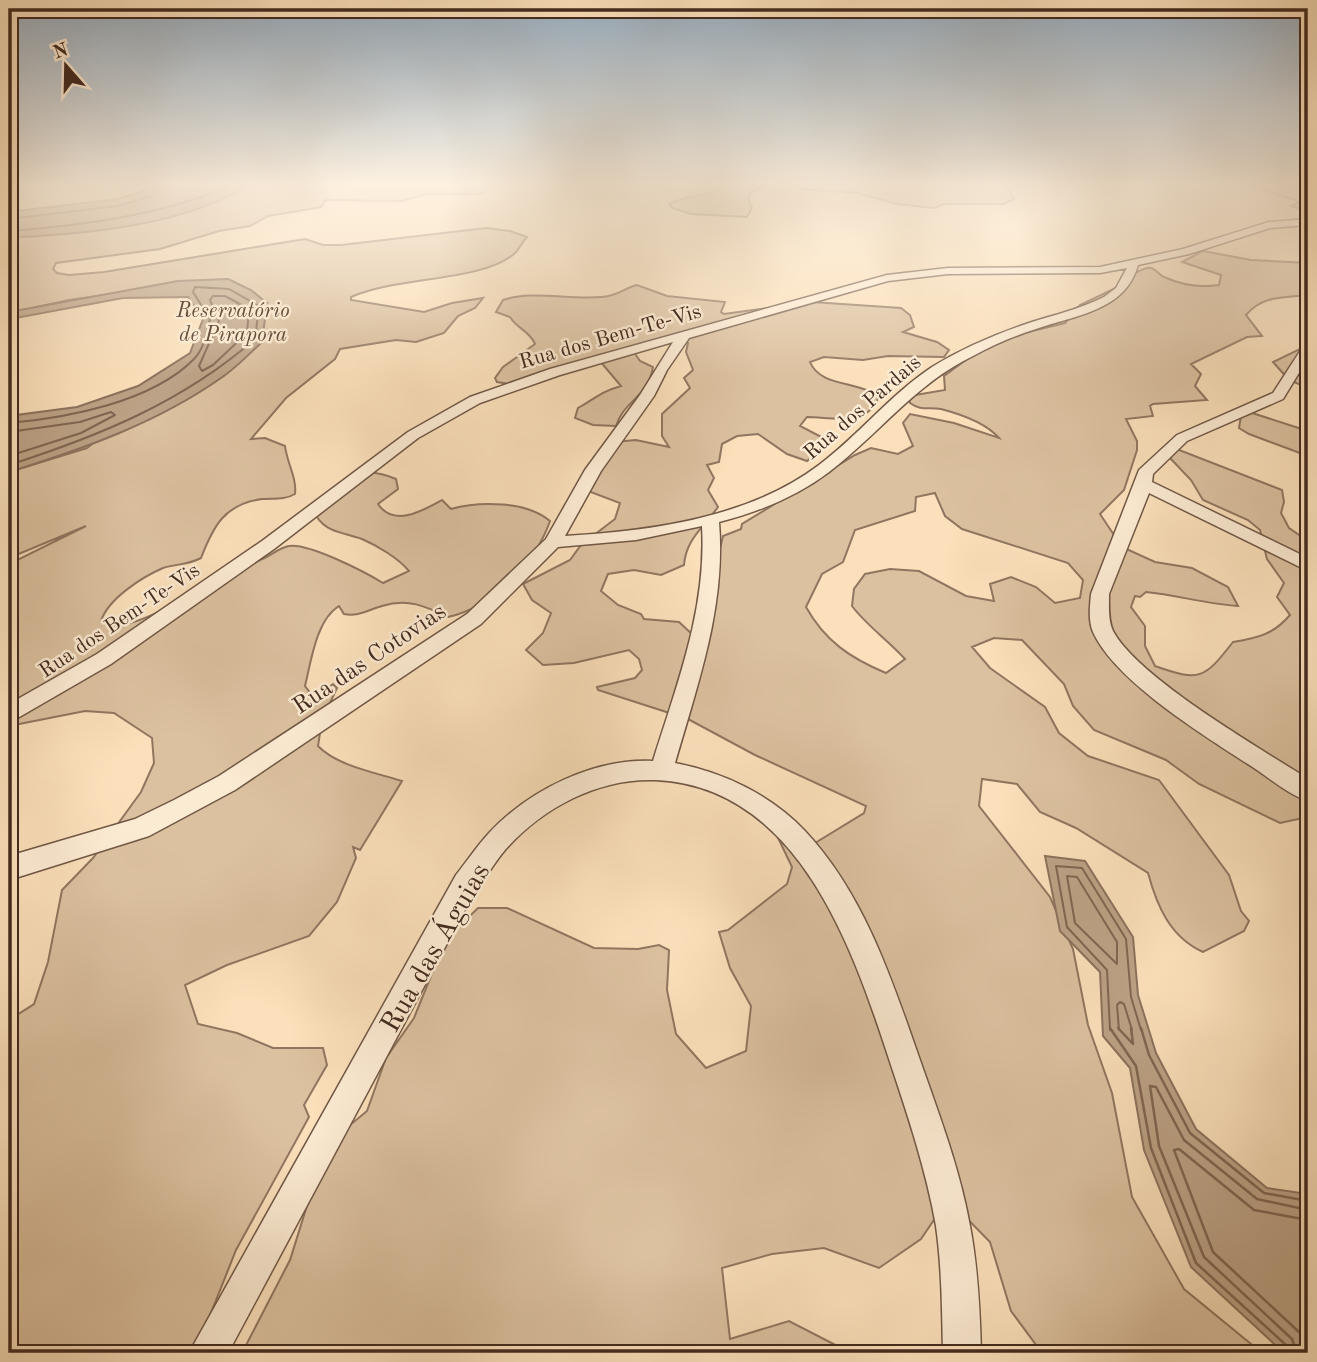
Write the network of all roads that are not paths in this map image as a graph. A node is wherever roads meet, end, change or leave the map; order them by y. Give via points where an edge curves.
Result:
1 (1196, 249) edge
2 (1133, 265) junction
3 (685, 335) junction
4 (1308, 348) edge
5 (617, 355) junction
6 (660, 370) junction
7 (1144, 484) junction
8 (710, 519) junction
9 (553, 542) junction
10 (1308, 565) edge
11 (9, 715) edge
12 (662, 769) junction
13 (1308, 791) edge
14 (9, 868) edge
15 (208, 1353) edge
16 (962, 1353) edge

1 - 2 street, Rua dos Bem-Te-Vis
2 - 3 street, Rua dos Bem-Te-Vis via 1084,272 904,275
2 - 8 street, Rua dos Pardais via 1129,281 1099,304 999,338 925,375 834,462 803,484
3 - 5 street, Rua dos Bem-Te-Vis
3 - 6 street, Rua das Cotovias
4 - 7 street via 1278,396 1174,443 1145,473
5 - 6 street via 642,359
5 - 11 street, Rua dos Bem-Te-Vis via 504,390 433,421 268,545 104,659
6 - 9 street, Rua das Cotovias via 647,396 593,470
7 - 10 street
7 - 13 street via 1100,594 1103,631 1116,652 1143,678
8 - 9 street, Rua dos Pardais via 612,537
8 - 12 street via 711,574 699,641
9 - 14 street, Rua das Cotovias via 474,619 227,783 140,828
12 - 15 street, Rua das Águias via 631,770 589,780 541,802 503,834 465,884
12 - 16 street, Rua das Águias via 694,776 733,793 775,821 807,851 855,929 893,1024 951,1213

